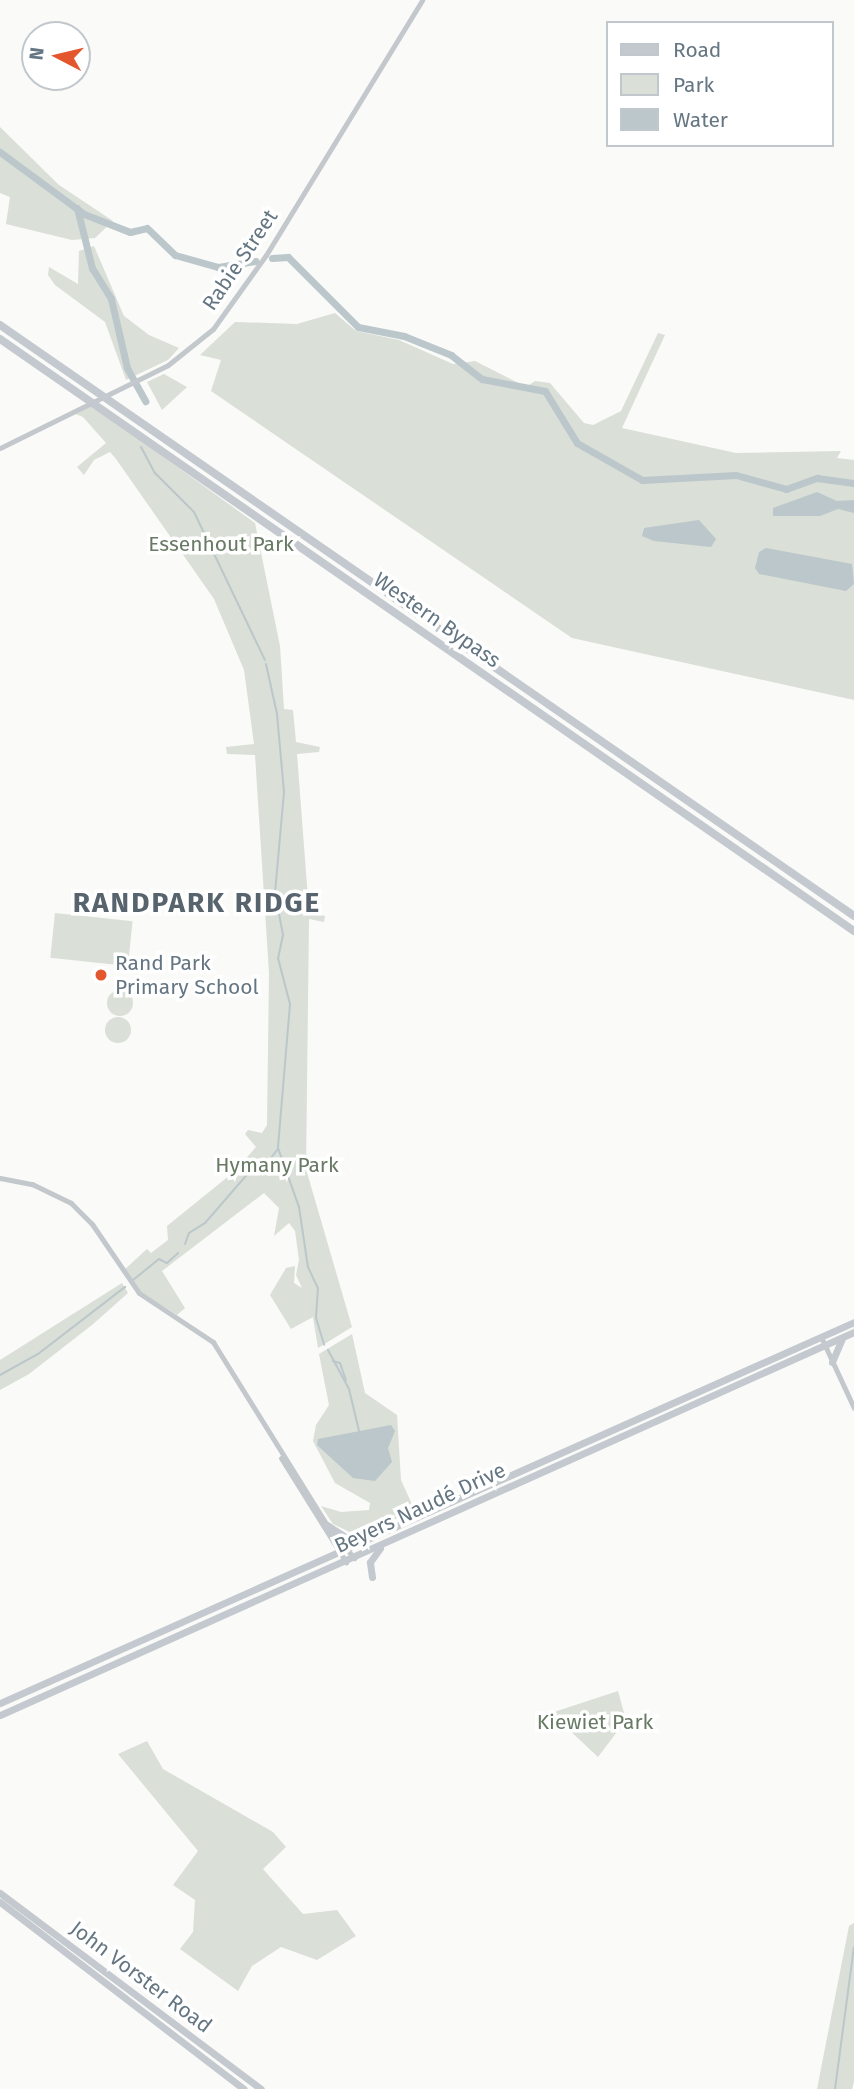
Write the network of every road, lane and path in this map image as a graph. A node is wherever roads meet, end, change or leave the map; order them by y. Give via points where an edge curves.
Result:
1 (422, 0) edge
2 (0, 325) edge
3 (0, 338) edge
4 (0, 448) edge
5 (854, 916) edge
6 (854, 931) edge
7 (0, 1178) edge
8 (854, 1322) edge
9 (854, 1332) edge
10 (842, 1338) junction
11 (822, 1341) junction
12 (832, 1362) junction
13 (854, 1408) edge
14 (279, 1452) junction
15 (327, 1525) junction
16 (375, 1535) junction
17 (388, 1540) junction
18 (342, 1551) junction
19 (354, 1558) junction
20 (346, 1562) junction
21 (372, 1577) dead end
22 (0, 1703) edge
23 (0, 1715) edge
24 (0, 1893) edge
25 (0, 1902) edge
26 (244, 2089) edge
27 (261, 2089) edge

1 - 4 street, Rabie Street via 231,308 191,349
2 - 5 highway, Western Bypass
3 - 6 highway, Western Bypass
7 - 14 street via 32,1184 81,1211 139,1293 218,1348
8 - 11 main road, Beyers Naudé Drive
9 - 10 main road, Beyers Naudé Drive
10 - 11 main road, Beyers Naudé Drive
10 - 12 main road
11 - 12 street
11 - 16 main road, Beyers Naudé Drive
11 - 17 main road, Beyers Naudé Drive
12 - 13 street
14 - 15 street
14 - 18 street
15 - 16 main road via 347,1538
15 - 18 street
16 - 18 main road, Beyers Naudé Drive
17 - 19 main road, Beyers Naudé Drive
17 - 21 main road via 372,1557
18 - 19 street
18 - 20 street
18 - 22 main road, Beyers Naudé Drive
19 - 20 main road, Beyers Naudé Drive
20 - 23 main road, Beyers Naudé Drive
24 - 27 main road, John Vorster Road
25 - 26 main road, John Vorster Road

